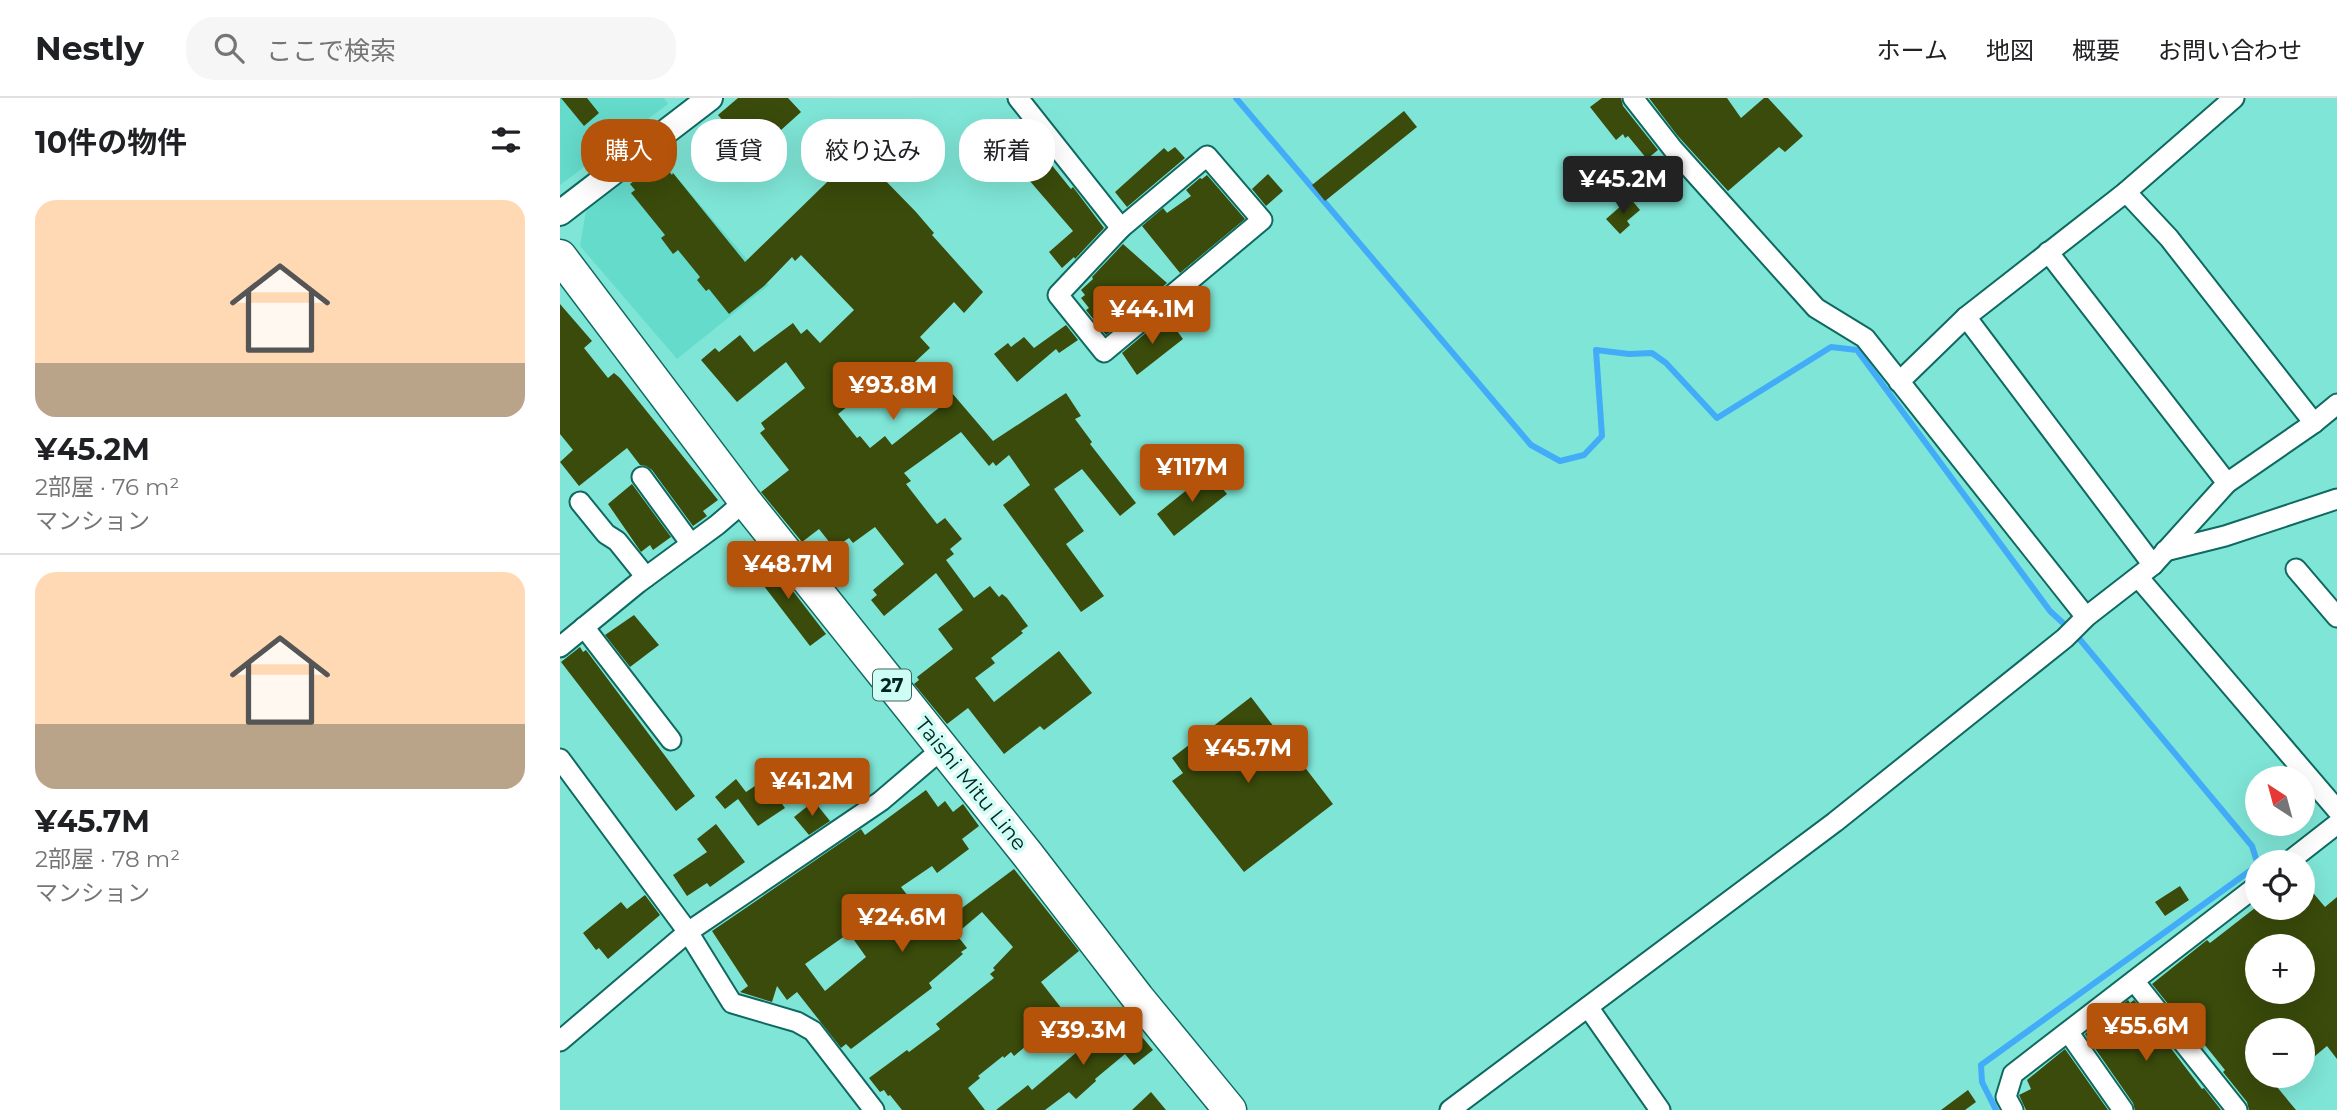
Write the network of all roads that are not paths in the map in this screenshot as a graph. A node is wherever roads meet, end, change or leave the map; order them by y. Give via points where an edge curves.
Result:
1 (710, 98) edge
2 (1018, 98) edge
3 (1633, 98) edge
4 (2234, 98) edge
5 (2126, 192) junction
6 (560, 213) edge
7 (1121, 228) junction
8 (2048, 252) junction
9 (560, 256) edge
10 (1966, 317) junction
11 (1899, 382) junction
12 (2337, 404) edge
13 (2314, 423) junction
14 (642, 477) dead end
15 (2227, 483) junction
16 (2337, 499) edge
17 (745, 501) junction
18 (580, 502) dead end
19 (691, 544) junction
20 (2151, 564) junction
21 (2297, 569) dead end
22 (646, 577) junction
23 (2086, 617) junction
24 (2337, 617) edge
25 (584, 627) junction
26 (560, 647) edge
27 (671, 740) dead end
28 (942, 749) junction
29 (560, 759) edge
30 (2337, 810) edge
31 (2337, 824) edge
32 (2304, 850) edge
33 (2245, 895) edge
34 (688, 932) junction
35 (2134, 981) junction
36 (1588, 1007) junction
37 (2069, 1033) junction
38 (560, 1041) edge
39 (874, 1110) edge
40 (1230, 1110) edge
41 (1450, 1110) edge
42 (1660, 1110) edge
43 (2013, 1110) edge
44 (2123, 1110) edge
45 (2237, 1110) edge

1 - 6 street
2 - 7 street
3 - 11 street via 1816,308 1865,338
4 - 5 street
5 - 8 street
5 - 13 street via 2169,238
7 - 7 street via 1058,295 1104,352 1262,220 1207,156
8 - 10 street
8 - 15 street
9 - 17 main road, Taishi Mitu Line / 27
10 - 11 street
10 - 20 street
11 - 23 street
12 - 13 street
13 - 15 street
14 - 19 street
15 - 20 street
16 - 20 street
17 - 19 street
17 - 28 main road, Taishi Mitu Line / 27
18 - 22 street
19 - 22 street
20 - 23 street
20 - 30 street
21 - 24 street
22 - 25 street
23 - 36 street via 1835,822
25 - 26 street
25 - 27 street
28 - 34 street via 881,801
28 - 40 main road, Taishi Mitu Line / 27
29 - 34 street
31 - 32 street
33 - 35 street
34 - 38 street
34 - 39 street via 732,1003 813,1031
35 - 37 street
35 - 45 street
36 - 41 street
36 - 42 street
37 - 43 street via 2014,1074 2006,1097
37 - 44 street

